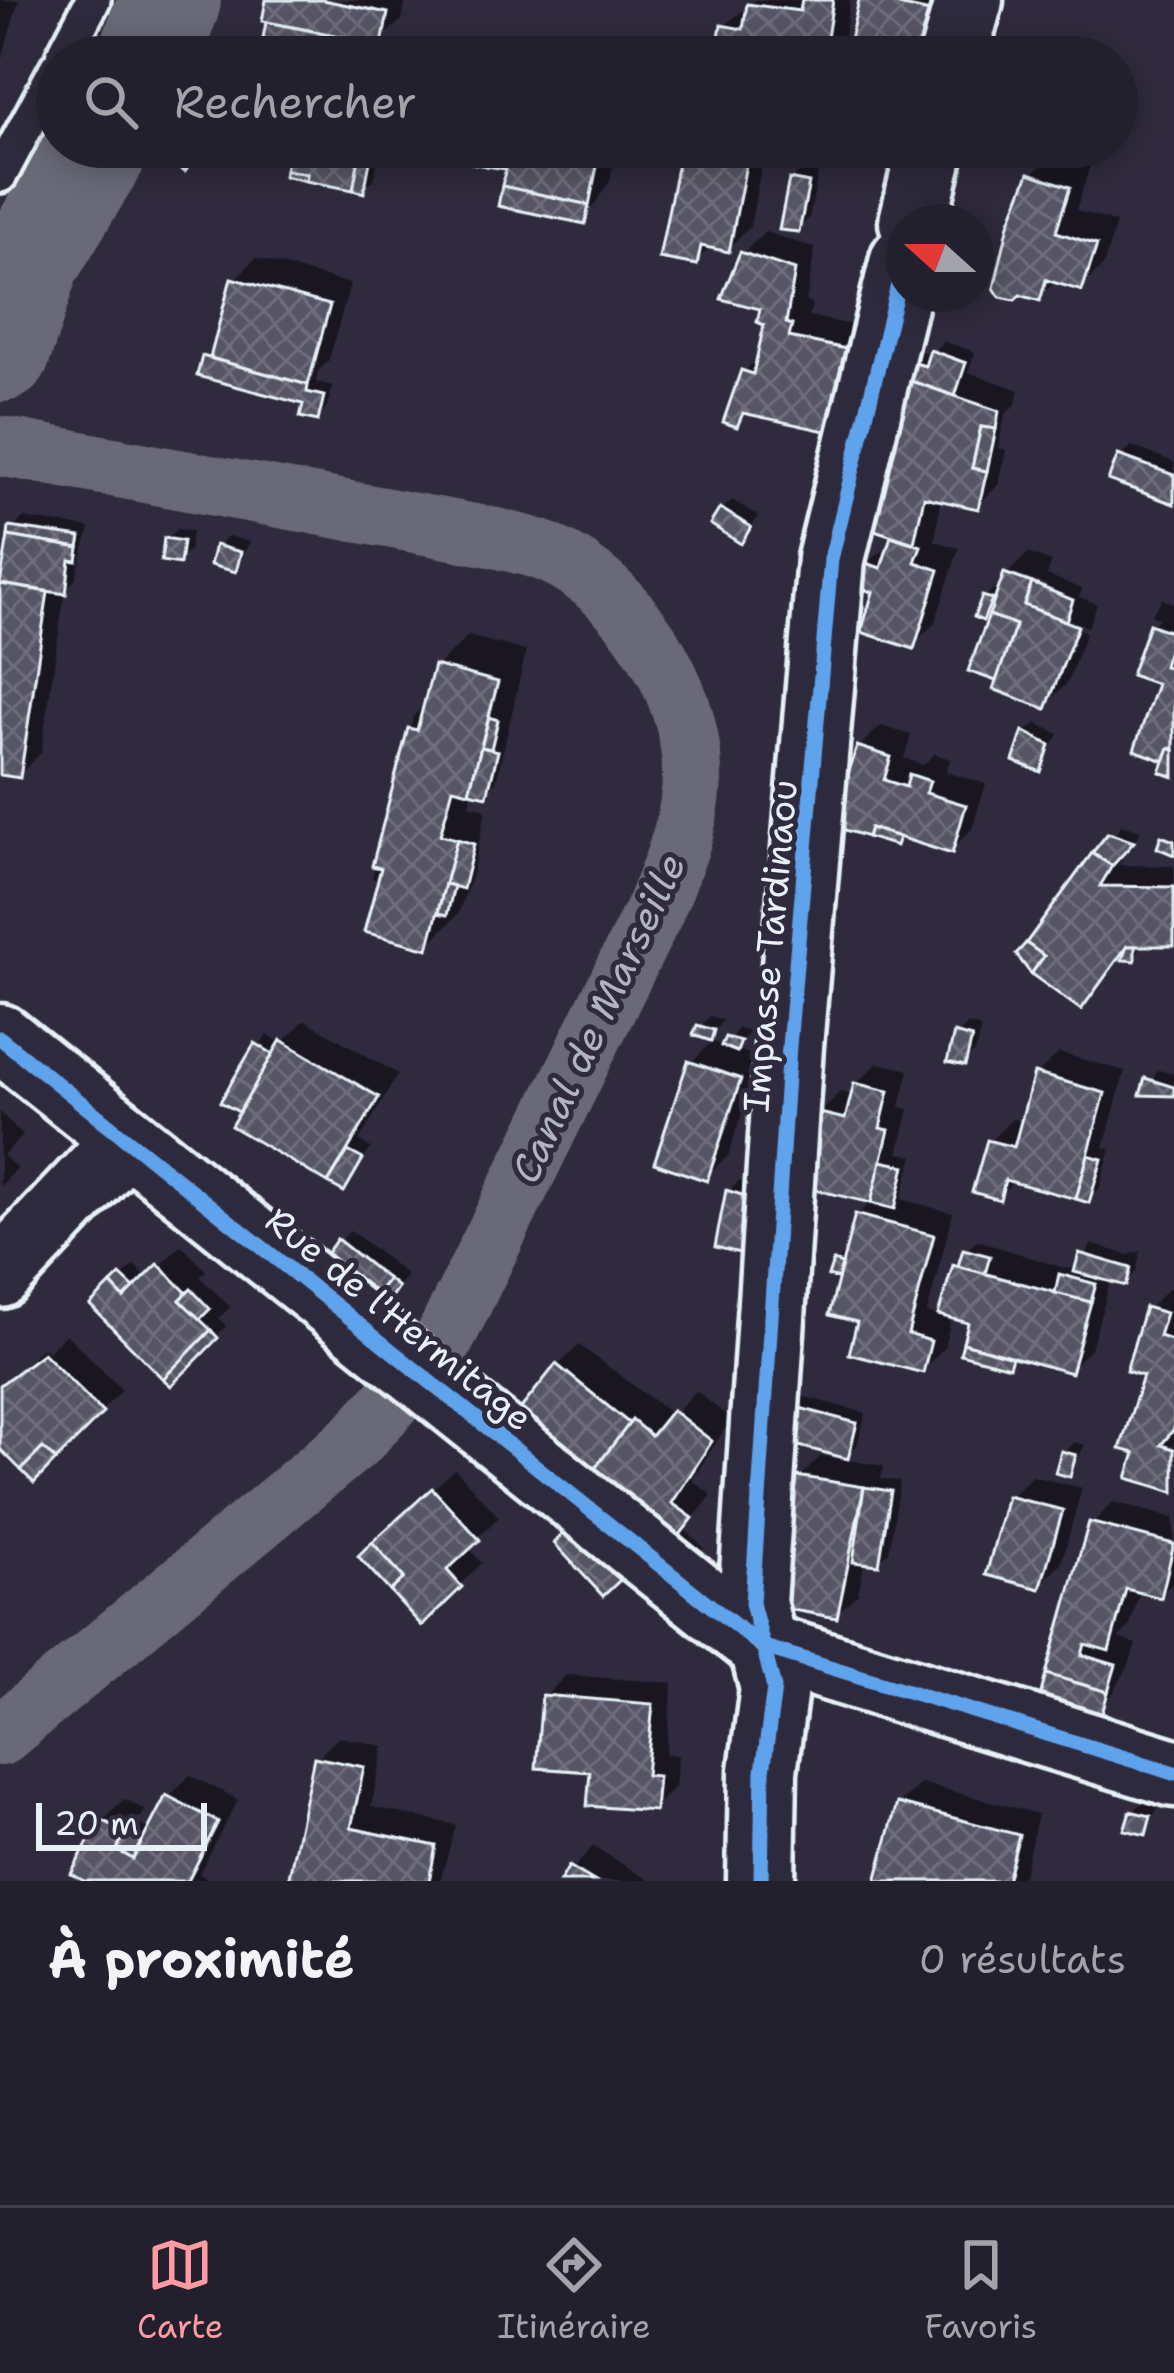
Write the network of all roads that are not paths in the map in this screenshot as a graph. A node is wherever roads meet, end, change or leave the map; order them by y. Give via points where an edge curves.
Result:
1 (93, 0) edge
2 (969, 0) edge
3 (74, 36) edge
4 (959, 36) edge
5 (36, 107) edge
6 (926, 168) edge
7 (0, 175) edge
8 (917, 204) edge
9 (891, 312) edge
10 (0, 1038) edge
11 (127, 1140) junction
12 (0, 1274) edge
13 (761, 1646) junction
14 (1174, 1773) edge
15 (760, 1881) edge

1 - 3 lane
2 - 4 street
5 - 7 lane
6 - 8 street
9 - 13 street, Impasse Tardinaou via 831,559 769,1327 752,1603
10 - 11 street, Rue de l'Hermitage
11 - 12 street
11 - 13 street, Rue de l'Hermitage
13 - 14 street
13 - 15 street, Impasse Tardinaou via 774,1688

